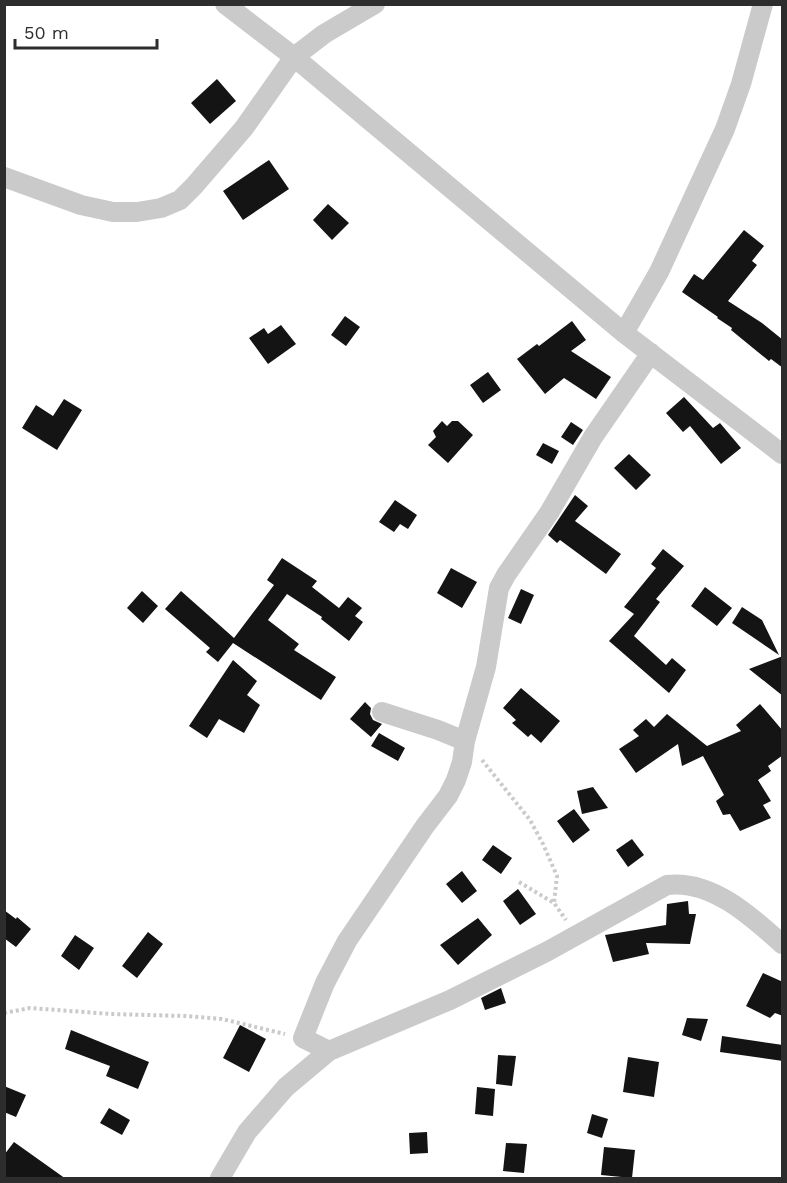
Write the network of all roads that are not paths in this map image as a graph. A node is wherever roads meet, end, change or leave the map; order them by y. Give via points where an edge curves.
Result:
1 (225, 4) edge
2 (375, 4) edge
3 (763, 4) edge
4 (294, 57) junction
5 (4, 177) edge
6 (624, 333) junction
7 (651, 353) junction
8 (783, 454) edge
9 (382, 712) dead end
10 (465, 741) junction
11 (783, 944) edge
12 (328, 1051) junction
13 (220, 1179) edge

1 - 4 street
2 - 4 street
3 - 6 street via 725,129 659,272
4 - 5 street via 244,128 194,186 180,200 161,208 113,212 81,205
4 - 6 street
6 - 7 street
7 - 8 street
7 - 10 street via 593,437 499,588 486,667
9 - 10 street
10 - 12 street via 462,762 448,796 347,940 325,982 303,1038
11 - 12 street via 755,920 711,892 688,884 667,885 450,1000
12 - 13 street via 286,1087 247,1132

